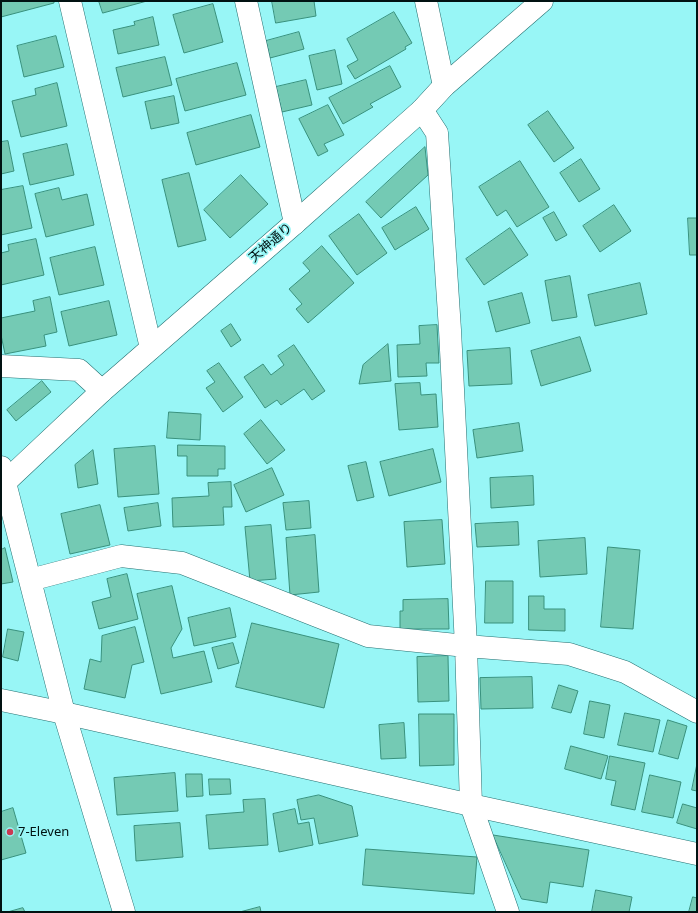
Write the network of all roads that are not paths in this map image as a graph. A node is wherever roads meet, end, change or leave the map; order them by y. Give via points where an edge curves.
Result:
1 (70, 1) edge
2 (246, 1) edge
3 (426, 1) edge
4 (542, 1) edge
5 (444, 86) junction
6 (422, 110) junction
7 (295, 223) junction
8 (151, 348) junction
9 (1, 366) edge
10 (102, 391) junction
11 (2, 478) edge
12 (30, 580) junction
13 (466, 646) junction
14 (1, 700) edge
15 (697, 712) edge
16 (64, 713) junction
17 (471, 805) junction
18 (697, 854) edge
19 (124, 912) edge
20 (508, 912) edge

1 - 8 street
2 - 7 street
3 - 5 street
4 - 5 street, 天神通り
5 - 6 street, 天神通り
6 - 7 street, 天神通り
6 - 13 street via 437,133
7 - 8 street, 天神通り
8 - 10 street, 天神通り
9 - 10 street via 79,370
10 - 11 street, 天神通り
11 - 12 street
12 - 13 street via 121,556 182,563 368,636
12 - 16 street
13 - 15 street via 569,654 625,672
13 - 17 street
14 - 16 street
16 - 17 street
16 - 19 street
17 - 18 street
17 - 20 street

